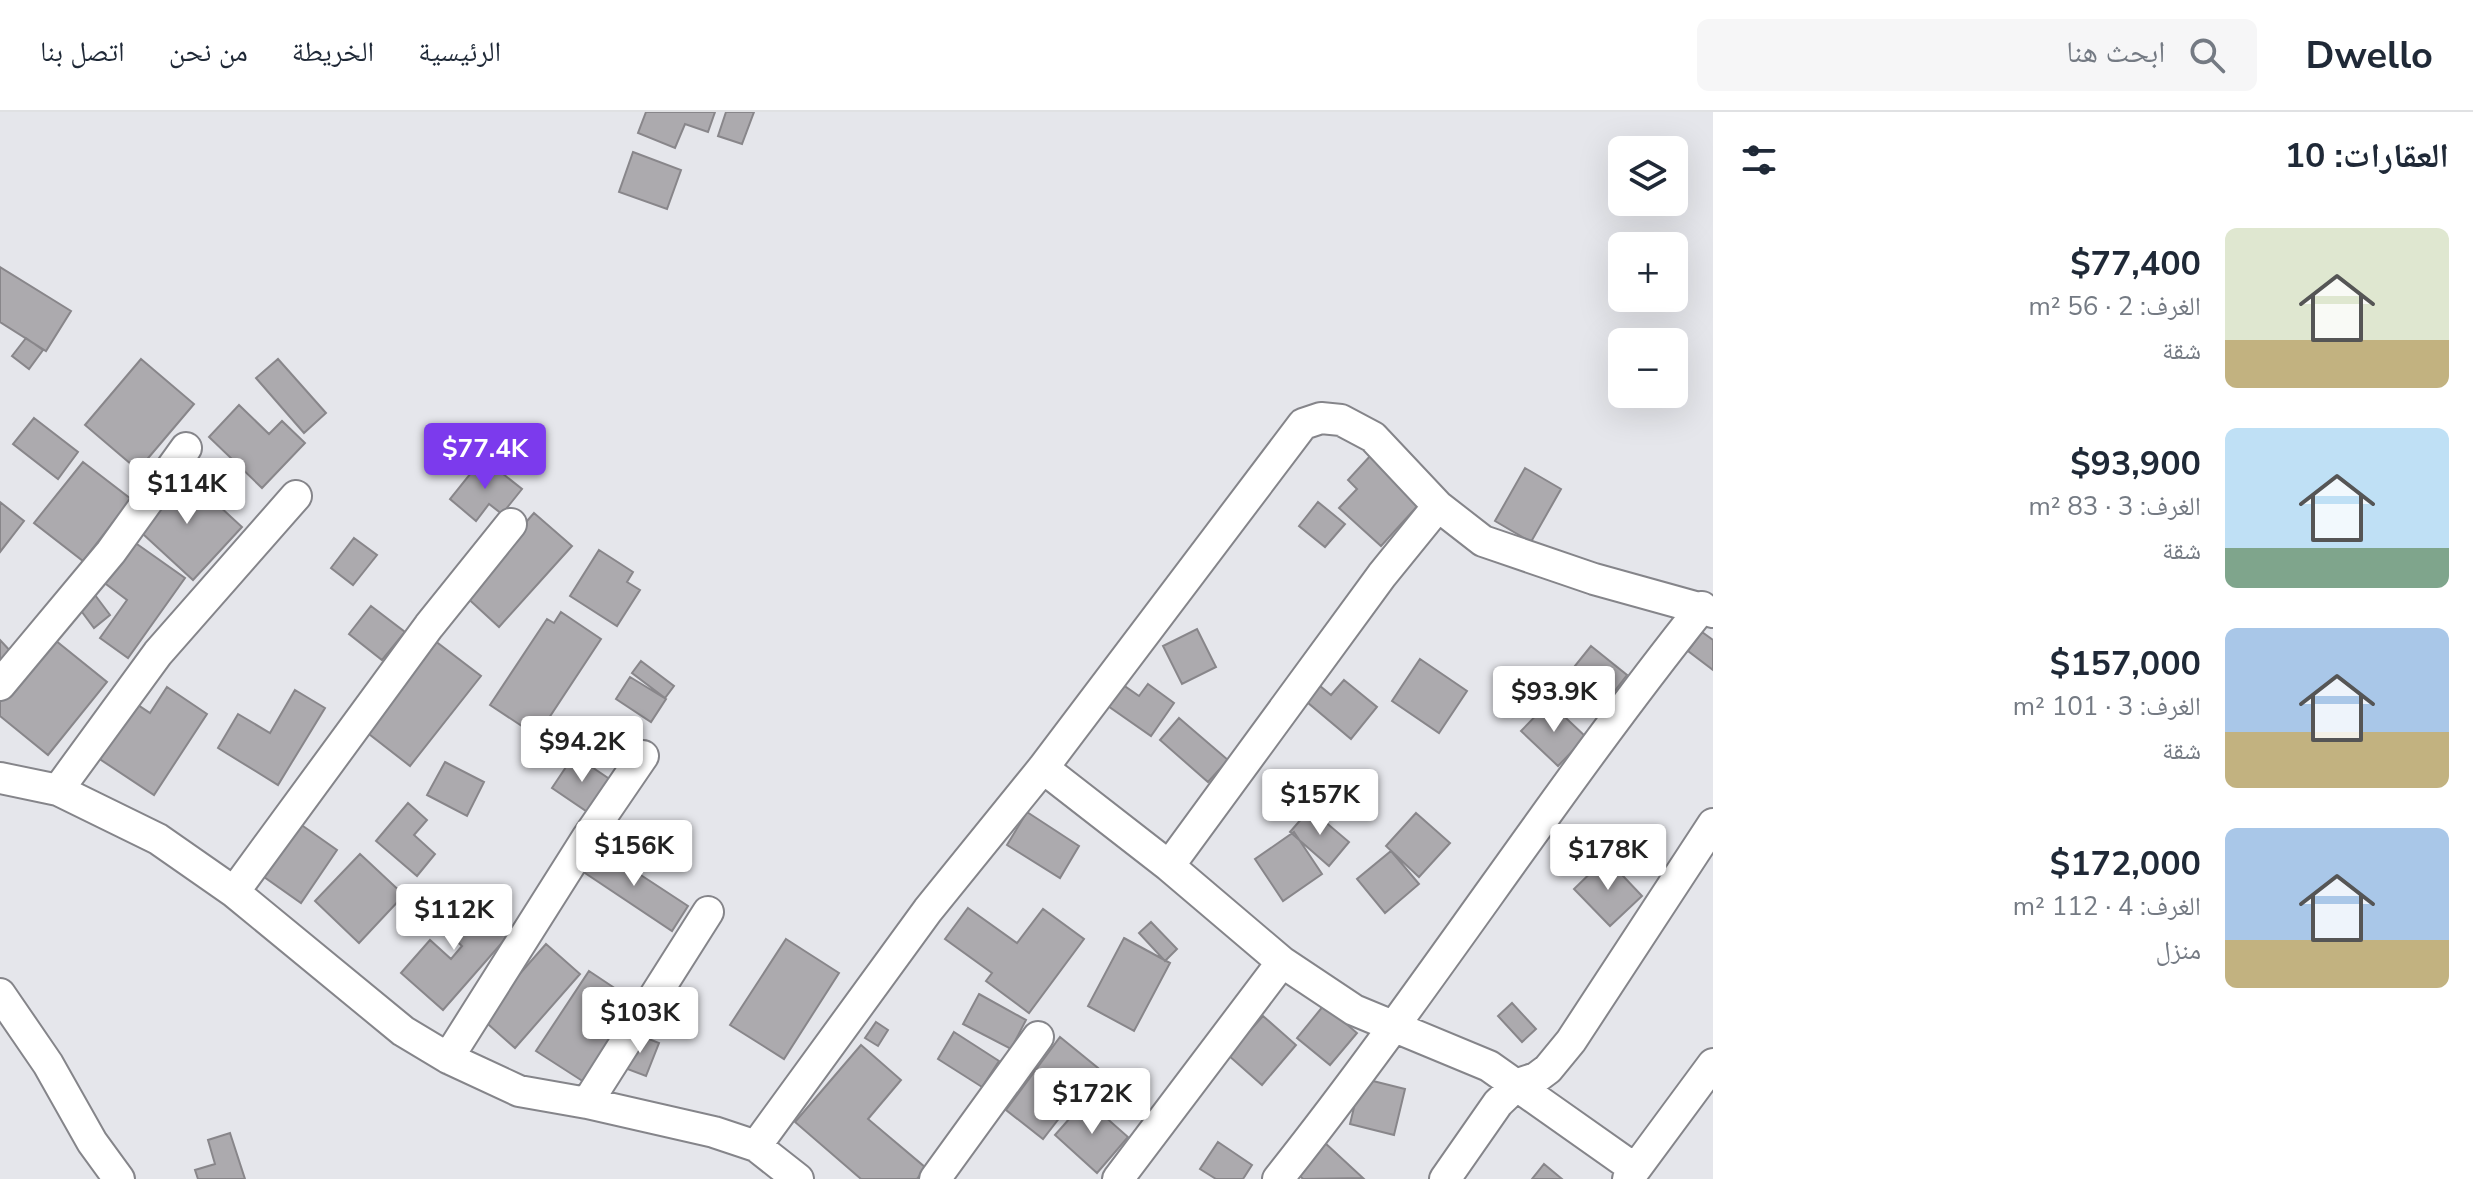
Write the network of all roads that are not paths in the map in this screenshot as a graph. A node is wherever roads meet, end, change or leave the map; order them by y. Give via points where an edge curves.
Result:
1 (186, 448) dead end
2 (296, 496) dead end
3 (1438, 506) junction
4 (511, 524) dead end
5 (1707, 610) edge
6 (0, 685) edge
7 (643, 756) dead end
8 (1043, 768) junction
9 (0, 778) edge
10 (58, 790) junction
11 (1713, 824) edge
12 (1169, 866) junction
13 (234, 892) junction
14 (708, 912) dead end
15 (1282, 962) junction
16 (0, 994) edge
17 (1392, 1027) junction
18 (1038, 1037) dead end
19 (448, 1058) junction
20 (1713, 1064) edge
21 (1518, 1084) junction
22 (587, 1103) junction
23 (756, 1146) junction
24 (1632, 1174) edge
25 (119, 1179) edge
26 (798, 1179) edge
27 (935, 1179) edge
28 (1118, 1179) edge
29 (1278, 1179) edge
30 (1445, 1179) edge

1 - 6 street via 111,552
2 - 10 street via 158,653
3 - 5 street via 1483,541
3 - 8 street via 1373,437 1341,420 1321,418 1303,424
3 - 12 street
4 - 13 street via 429,626
5 - 17 street via 1653,669
7 - 19 street
8 - 12 street
8 - 23 street via 928,910
9 - 10 street
10 - 13 street via 158,839
11 - 21 street via 1571,1041 1548,1069
12 - 15 street
13 - 19 street via 403,1031
14 - 22 street
15 - 17 street via 1354,1010
15 - 28 street
16 - 25 street
17 - 21 street via 1489,1066
17 - 29 street
18 - 27 street
19 - 22 street via 519,1091
20 - 24 street
21 - 24 street
21 - 30 street via 1498,1103
22 - 23 street
23 - 26 street

